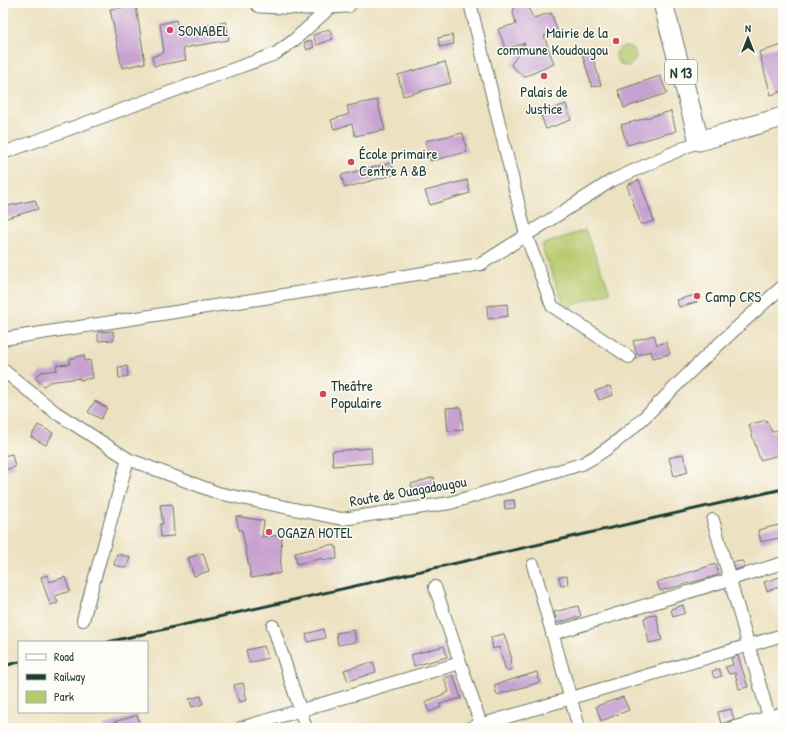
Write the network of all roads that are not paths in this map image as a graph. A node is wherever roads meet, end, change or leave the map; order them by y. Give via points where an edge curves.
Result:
1 (260, 3) edge
2 (470, 3) edge
3 (663, 3) edge
4 (340, 4) edge
5 (783, 117) edge
6 (699, 141) junction
7 (3, 153) edge
8 (526, 235) junction
9 (783, 286) edge
10 (3, 339) edge
11 (629, 357) dead end
12 (3, 370) edge
13 (128, 459) junction
14 (713, 520) dead end
15 (783, 563) edge
16 (533, 565) dead end
17 (730, 579) junction
18 (436, 588) dead end
19 (83, 620) dead end
20 (273, 626) dead end
21 (552, 634) junction
22 (783, 635) edge
23 (748, 645) junction
24 (460, 663) junction
25 (570, 698) junction
26 (300, 710) junction
27 (783, 713) edge
28 (770, 723) edge
29 (477, 727) edge
30 (241, 728) edge
31 (306, 728) edge
32 (579, 728) edge
33 (732, 728) edge

1 - 4 main road
2 - 8 street
3 - 6 main road, N 13
4 - 7 street via 275,54
5 - 6 main road
6 - 8 street via 611,181
8 - 10 street via 481,264
8 - 11 street via 552,306
9 - 13 street, Route de Ouagadougou via 728,335 625,436 596,456 582,464 450,503 342,519 218,493
12 - 13 street, Route de Ouagadougou via 55,412
13 - 19 street
14 - 17 street
15 - 17 street
16 - 21 street
17 - 21 street
17 - 23 street
18 - 24 street
20 - 26 street
21 - 25 street
22 - 23 street
23 - 25 street
23 - 28 street
24 - 26 street
24 - 29 street
25 - 29 street
25 - 32 street
26 - 30 street
26 - 31 street
27 - 28 street
28 - 33 street

